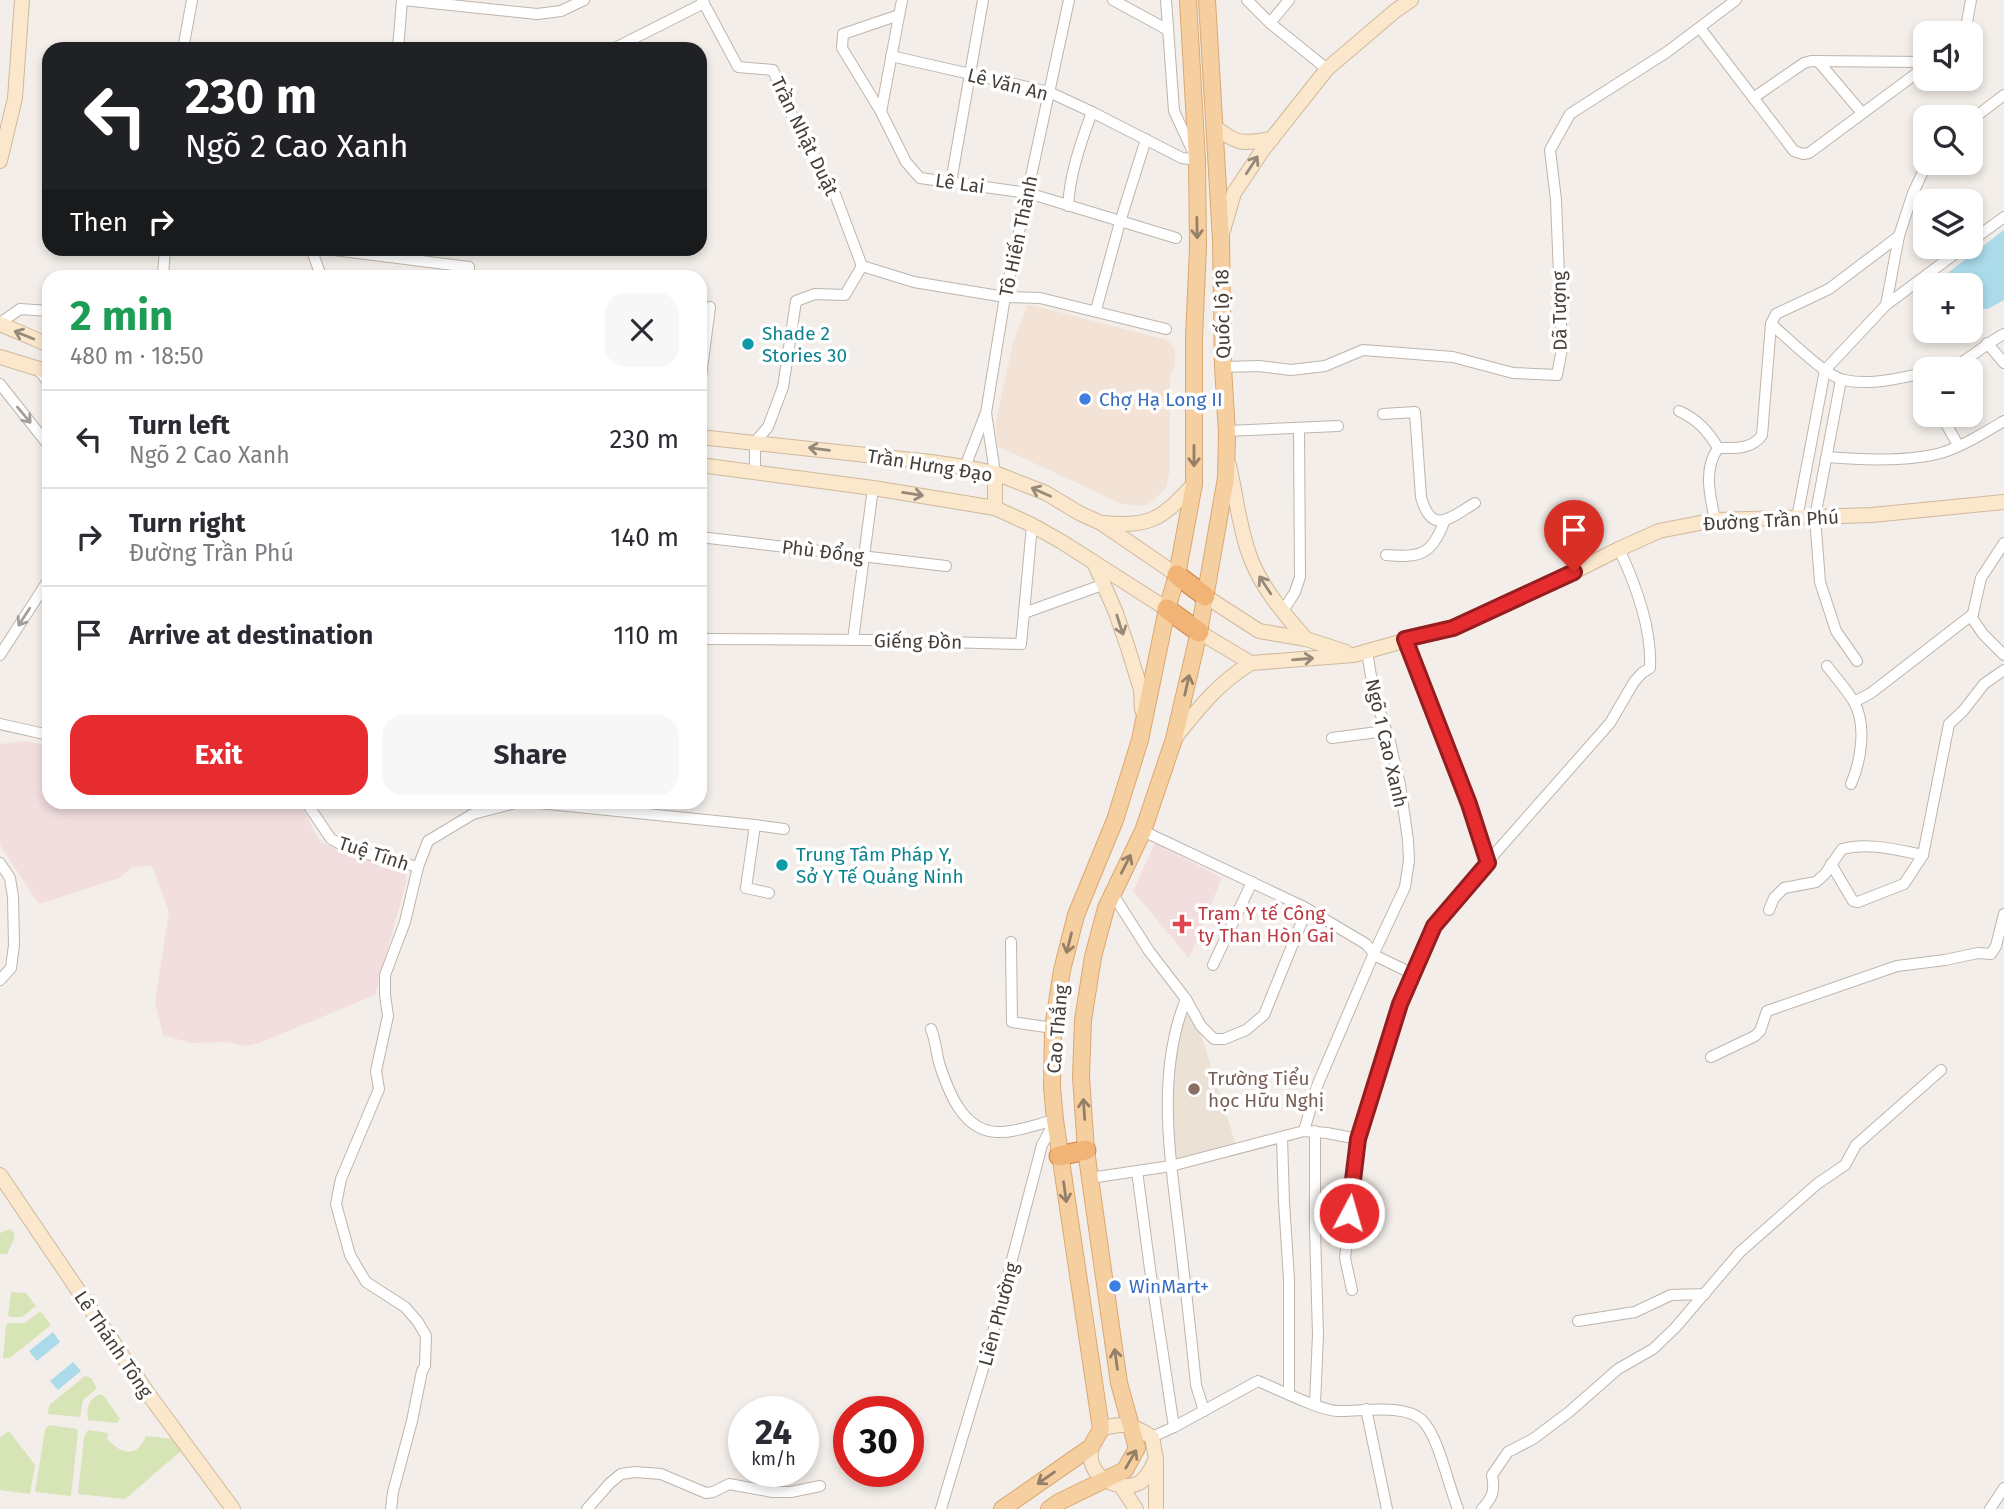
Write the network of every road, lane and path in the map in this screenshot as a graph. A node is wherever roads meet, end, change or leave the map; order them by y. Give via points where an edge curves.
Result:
1 (22, 0) edge
2 (192, 0) edge
3 (402, 0) edge
4 (584, 0) edge
5 (902, 0) edge
6 (983, 0) edge
7 (1069, 0) edge
8 (1113, 0) edge
9 (1166, 0) edge
10 (1178, 0) edge
11 (1188, 0) edge
12 (1207, 0) edge
13 (1216, 0) edge
14 (1247, 0) edge
15 (1289, 0) edge
16 (1411, 0) edge
17 (1736, 0) edge
18 (1970, 0) edge
19 (703, 2) edge
20 (899, 15) junction
21 (1967, 21) edge
22 (1270, 23) junction
23 (1700, 28) junction
24 (1168, 30) junction
25 (184, 42) edge
26 (399, 42) edge
27 (626, 42) edge
28 (891, 57) junction
29 (1818, 61) junction
30 (1913, 65) edge
31 (1326, 69) junction
32 (970, 74) junction
33 (1913, 74) edge
34 (1049, 92) junction
35 (2004, 95) edge
36 (1753, 98) junction
37 (1983, 111) edge
38 (881, 112) junction
39 (1092, 112) junction
40 (1191, 112) junction
41 (1862, 113) junction
42 (1216, 114) junction
43 (1146, 139) junction
44 (1272, 139) junction
45 (1196, 160) junction
46 (0, 161) edge
47 (1921, 175) edge
48 (951, 182) junction
49 (1028, 193) junction
50 (1068, 206) junction
51 (2004, 217) edge
52 (1120, 222) junction
53 (1983, 232) edge
54 (1899, 236) junction
55 (1176, 238) dead end
56 (1221, 240) junction
57 (393, 256) edge
58 (1948, 259) edge
59 (862, 266) junction
60 (469, 270) edge
61 (1005, 296) junction
62 (1886, 305) junction
63 (710, 307) dead end
64 (1096, 310) junction
65 (42, 311) edge
66 (0, 324) edge
67 (1771, 324) junction
68 (1166, 328) dead end
69 (707, 330) edge
70 (2004, 334) edge
71 (42, 342) edge
72 (1987, 343) junction
73 (0, 357) edge
74 (1970, 357) edge
75 (2004, 363) edge
76 (1223, 367) junction
77 (42, 370) edge
78 (1825, 370) junction
79 (1913, 378) edge
80 (1841, 380) junction
81 (0, 384) edge
82 (1679, 411) dead end
83 (986, 413) junction
84 (1383, 415) dead end
85 (2004, 421) edge
86 (1338, 426) dead end
87 (1948, 427) edge
88 (1299, 428) junction
89 (1227, 431) junction
90 (42, 437) edge
91 (707, 438) edge
92 (755, 442) junction
93 (1958, 446) junction
94 (1718, 448) junction
95 (1226, 452) junction
96 (1827, 457) junction
97 (707, 467) edge
98 (965, 467) junction
99 (755, 472) junction
100 (995, 473) junction
101 (1194, 484) junction
102 (873, 488) junction
103 (2004, 502) edge
104 (1475, 503) dead end
105 (995, 508) junction
106 (1815, 517) junction
107 (1797, 518) junction
108 (1715, 520) junction
109 (1444, 522) junction
110 (1101, 523) junction
111 (1032, 525) junction
112 (707, 538) edge
113 (2004, 543) edge
114 (1619, 549) junction
115 (1387, 555) dead end
116 (863, 556) junction
117 (1094, 562) junction
118 (946, 565) dead end
119 (1177, 575) junction
120 (1102, 584) junction
121 (42, 590) edge
122 (1205, 596) junction
123 (1167, 609) junction
124 (1283, 611) junction
125 (1024, 613) junction
126 (1973, 614) junction
127 (1199, 632) junction
128 (707, 639) edge
129 (1306, 639) junction
130 (1405, 639) junction
131 (853, 640) junction
132 (1361, 653) junction
133 (2004, 654) edge
134 (0, 655) edge
135 (1857, 661) dead end
136 (1251, 663) junction
137 (1827, 666) dead end
138 (2004, 670) edge
139 (1854, 702) junction
140 (0, 724) edge
141 (1385, 731) junction
142 (42, 733) edge
143 (1332, 738) dead end
144 (1174, 739) junction
145 (1140, 740) junction
146 (1852, 784) dead end
147 (311, 809) edge
148 (492, 809) edge
149 (598, 809) edge
150 (755, 825) junction
151 (784, 829) dead end
152 (1143, 831) junction
153 (1923, 855) junction
154 (0, 863) edge
155 (1488, 863) junction
156 (1831, 864) junction
157 (418, 867) junction
158 (1252, 883) junction
159 (769, 893) dead end
160 (1112, 893) junction
161 (1307, 909) junction
162 (1769, 910) dead end
163 (2004, 914) edge
164 (1011, 942) dead end
165 (1374, 953) junction
166 (1213, 965) dead end
167 (1413, 974) junction
168 (0, 980) edge
169 (1186, 999) junction
170 (1054, 1028) junction
171 (931, 1029) dead end
172 (1711, 1057) dead end
173 (1941, 1070) dead end
174 (1055, 1120) junction
175 (1309, 1131) junction
176 (1282, 1138) junction
177 (1358, 1139) junction
178 (1086, 1150) junction
179 (1059, 1156) junction
180 (1171, 1167) junction
181 (1137, 1171) junction
182 (0, 1175) edge
183 (1090, 1178) junction
184 (1352, 1290) dead end
185 (1705, 1294) junction
186 (1578, 1321) dead end
187 (1289, 1394) junction
188 (1315, 1404) junction
189 (1366, 1409) junction
190 (1204, 1411) junction
191 (1132, 1425) junction
192 (1174, 1427) junction
193 (1101, 1429) junction
194 (1152, 1437) junction
195 (1091, 1447) junction
196 (1156, 1459) junction
197 (1104, 1479) junction
198 (820, 1486) dead end
199 (1121, 1486) junction
200 (2004, 1488) edge
201 (233, 1509) edge
202 (391, 1509) edge
203 (587, 1509) edge
204 (941, 1509) edge
205 (1002, 1509) edge
206 (1049, 1509) edge
207 (1136, 1509) edge
208 (1156, 1509) edge
209 (1387, 1509) edge
210 (1458, 1509) edge
211 (1482, 1509) edge
212 (1990, 1509) edge

1 - 46 main road via 15,98
2 - 25 street
3 - 4 street via 537,14 561,11
3 - 26 street
5 - 20 street
6 - 32 street
7 - 34 street, Tô Hiến Thành
8 - 24 street
9 - 24 street
10 - 40 main road, Quốc lộ 18
11 - 40 main road, Quốc lộ 18
12 - 42 main road, Quốc lộ 18
13 - 42 main road, Quốc lộ 18
14 - 22 street
15 - 22 street
16 - 31 main road
17 - 23 street, Dã Tượng
18 - 21 street
19 - 27 street
19 - 59 street, Trần Nhật Duật via 738,67 773,70 793,118 835,194
20 - 28 street
20 - 38 street, Lê Lai via 843,34 842,48
22 - 31 street
23 - 36 street
23 - 76 street, Dã Tượng via 1570,114 1550,150 1562,349 1558,374 1513,373 1453,357 1363,350 1325,366 1291,370
24 - 45 street via 1174,111
28 - 32 street, Lê Văn An
28 - 38 street
29 - 30 street
29 - 36 street via 1804,63
29 - 41 street
31 - 44 main road
32 - 34 street, Lê Văn An
32 - 48 street
33 - 41 street
34 - 39 street, Lê Văn An
34 - 49 street, Tô Hiến Thành
35 - 37 street
36 - 41 street via 1794,151 1803,154
38 - 48 street, Lê Lai via 906,162 920,178
39 - 43 street, Lê Văn An
39 - 50 street
40 - 45 main road, Quốc lộ 18
42 - 44 main road via 1234,141
42 - 56 main road, Quốc lộ 18
43 - 45 street, Lê Văn An via 1182,158
43 - 52 street
56 -> 44 main road via 1234,193
45 -> 101 main road, Quốc lộ 18
47 - 54 street
48 - 49 street, Lê Lai
49 - 50 street, Lê Lai
49 - 61 street, Tô Hiến Thành
50 - 52 street, Lê Lai
51 - 53 street
52 - 55 street, Lê Lai
52 - 64 street
54 - 62 street
54 - 67 street via 1829,289 1776,314
56 - 76 main road, Quốc lộ 18
57 - 60 street
58 - 62 street
59 - 61 street via 914,282
59 - 92 street via 845,295 815,294 796,301 783,387 768,427
61 - 64 street
61 - 83 street, Tô Hiến Thành
62 - 78 street
63 - 69 street
64 - 68 street
65 - 66 street via 20,309
71 -> 66 main road
67 - 78 street
67 - 94 street via 1762,435 1742,447
70 - 72 street
72 - 74 street
72 - 75 street
73 - 77 main road
76 - 89 main road, Quốc lộ 18
78 - 80 street
78 - 107 street
79 - 80 street
80 - 96 street
81 -> 90 street
82 - 94 street via 1700,424
83 - 98 street
83 - 100 street, Tô Hiến Thành
84 - 109 street via 1415,412 1424,508 1432,519
85 - 93 street
86 - 88 street
87 - 93 street
88 - 89 street
88 - 124 street via 1300,577
89 - 95 main road, Quốc lộ 18
91 - 92 main road, Trần Hưng Đạo
98 -> 92 main road, Trần Hưng Đạo
92 - 99 street
93 - 96 street via 1897,459
94 - 108 street via 1708,475
95 - 122 main road, Quốc lộ 18 via 1226,478
124 -> 95 main road via 1249,554
96 - 106 street
97 - 99 main road, Trần Hưng Đạo
98 - 100 main road, Trần Hưng Đạo
99 - 102 main road, Trần Hưng Đạo
100 - 105 main road
110 -> 100 main road, Trần Hưng Đạo via 1046,493
101 - 110 main road via 1169,511 1150,520 1130,525
101 - 119 main road, Quốc lộ 18
102 -> 105 main road, Trần Hưng Đạo
102 - 116 street
103 - 106 main road, Đường Trần Phú
104 - 109 street
105 - 111 main road, Trần Hưng Đạo
106 - 107 main road, Đường Trần Phú
106 - 135 street via 1820,582 1836,631
107 - 108 main road, Đường Trần Phú
108 - 114 main road, Đường Trần Phú via 1659,531
109 - 115 street via 1432,547 1418,556
110 - 119 main road, Trần Hưng Đạo
111 - 117 main road, Trần Hưng Đạo
111 - 125 street
112 - 116 street, Phù Đổng
113 - 126 street via 1981,578
114 - 130 main road, Đường Trần Phú via 1453,628
114 - 155 street via 1641,610 1650,668 1634,681 1610,723
116 - 118 street, Phù Đổng
116 - 131 street
117 - 120 main road
117 - 123 main road, Trần Hưng Đạo
119 - 122 highway
119 - 123 main road, Quốc lộ 18
120 - 125 street
120 -> 145 main road via 1141,690
121 -> 134 street
122 - 127 main road, Quốc lộ 18
122 - 129 main road via 1259,631
123 - 127 highway
123 - 145 main road, Cao Thắng
124 - 129 main road
125 - 131 street, Giếng Đồn via 1021,644
126 - 133 street via 1983,634
126 - 139 street
127 - 136 main road
144 -> 127 main road, Cao Thắng
128 - 131 street, Giếng Đồn
129 - 132 main road
130 - 132 main road, Đường Trần Phú
130 - 155 street
136 -> 132 main road, Đường Trần Phú
132 - 141 street, Ngõ 1 Cao Xanh
136 - 144 main road via 1230,676
137 - 139 street
138 - 153 street via 1983,684 1949,724
139 - 146 street via 1862,719
140 - 142 street
141 - 143 street
141 - 165 street, Ngõ 1 Cao Xanh via 1400,785 1409,860 1405,887
144 - 152 main road, Cao Thắng
145 -> 170 main road, Cao Thắng via 1115,820 1076,915
147 - 157 street, Tuệ Tĩnh via 331,839 352,850
148 - 157 street, Tuệ Tĩnh via 473,814 428,841
149 - 150 street
150 - 151 street
150 - 159 street via 746,888
152 - 158 street
160 -> 152 main road, Cao Thắng
153 - 156 street via 1853,846 1842,849
153 - 156 street via 1904,884 1858,902
154 - 168 street via 10,878 14,945 11,968
155 - 167 street via 1434,926
156 - 162 street via 1816,883 1784,888
157 - 202 street via 405,922 385,975 388,1016 376,1071 379,1089 341,1179 336,1204 350,1255 366,1282 405,1307 426,1336 425,1366
158 - 161 street
158 - 166 street
160 - 169 street
178 -> 160 main road, Cao Thắng via 1083,1020 1093,957
161 - 165 street
161 - 169 street via 1257,1023 1214,1040
163 - 172 street via 1991,954 1897,966 1767,1011 1755,1036
164 - 170 street via 1012,1022
165 - 167 street
165 - 175 street, Ngõ 1 Cao Xanh via 1317,1086
167 - 177 street
169 - 180 street via 1167,1089
170 - 174 main road, Cao Thắng
171 - 174 street via 954,1101 972,1123 999,1132
173 - 185 street via 1856,1145 1845,1165 1740,1252
174 - 179 main road, Cao Thắng
174 - 204 street, Liên Phường via 1042,1145 988,1355
175 - 176 street
175 - 177 street
175 - 188 street, Ngõ 1 Cao Xanh via 1318,1303
176 - 180 street
176 - 187 street
177 - 184 street via 1345,1258
178 - 179 highway
178 - 183 main road, Cao Thắng
179 -> 193 main road, Cao Thắng
180 - 181 street
180 - 190 street via 1196,1385
181 - 183 street
181 - 192 street
182 - 201 main road, Lê Thánh Tông via 149,1395
191 -> 183 main road, Cao Thắng via 1119,1382
185 - 186 street via 1671,1295 1635,1312
185 - 211 street via 1653,1349 1618,1369 1569,1412 1508,1452 1492,1475 1495,1490
187 - 188 street
187 - 190 street via 1258,1381
188 - 189 street via 1336,1412
189 - 209 street
189 - 210 street via 1403,1412 1421,1419 1434,1440
190 - 192 street
191 - 193 main road
191 - 194 main road
197 -> 191 main road via 1125,1470 1137,1448
192 - 194 street
193 - 195 main road
194 - 196 main road
195 - 197 main road via 1092,1463
195 -> 205 main road
196 - 199 main road via 1138,1483
196 - 208 main road
197 - 199 main road
197 - 206 main road
198 - 203 street via 773,1492 729,1484 706,1493 661,1474 635,1472 621,1474
199 - 207 main road
200 - 212 street

